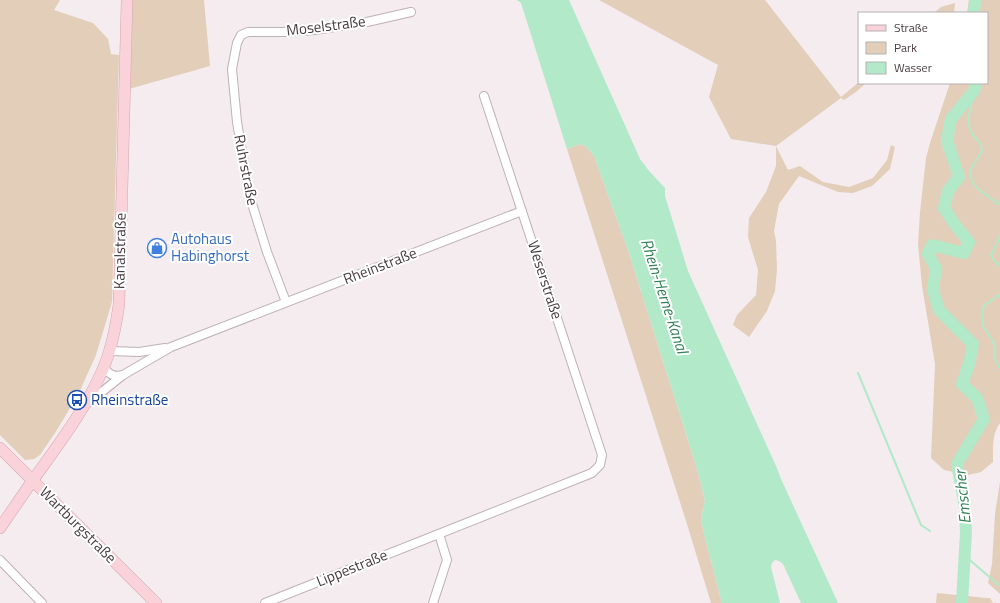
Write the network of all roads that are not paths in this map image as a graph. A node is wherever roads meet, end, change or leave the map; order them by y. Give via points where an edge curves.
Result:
1 (127, 0) edge
2 (411, 12) dead end
3 (241, 35) joint
4 (484, 96) dead end
5 (522, 211) junction
6 (286, 302) junction
7 (171, 347) junction
8 (110, 351) junction
9 (104, 368) junction
10 (123, 375) junction
11 (82, 410) junction
12 (0, 448) edge
13 (600, 465) joint
14 (33, 480) junction
15 (0, 528) edge
16 (439, 534) junction
17 (0, 560) edge
18 (42, 603) edge
19 (156, 603) edge
20 (265, 603) edge
21 (433, 603) edge

1 - 8 main road, Kanalstraße via 119,304
2 - 3 street, Moselstraße via 315,30 248,32
3 - 6 street, Ruhrstraße via 232,69 238,129 249,194
4 - 5 street, Weserstraße
5 - 6 street, Rheinstraße
5 - 13 street, Weserstraße via 602,455
6 - 7 street, Rheinstraße
7 - 8 street, Rheinstraße via 139,352
7 - 10 street, Rheinstraße
8 - 9 main road, Kanalstraße
9 - 10 street via 110,375
9 - 11 main road, Kanalstraße
10 - 11 street, Rheinstraße
11 - 14 main road, Kanalstraße
12 - 14 main road, Wartburgstraße
13 - 16 street, Lippestraße via 592,473
14 - 15 main road, Kanalstraße
14 - 19 main road, Wartburgstraße
16 - 20 street, Lippestraße
16 - 21 street via 447,560
17 - 18 street

